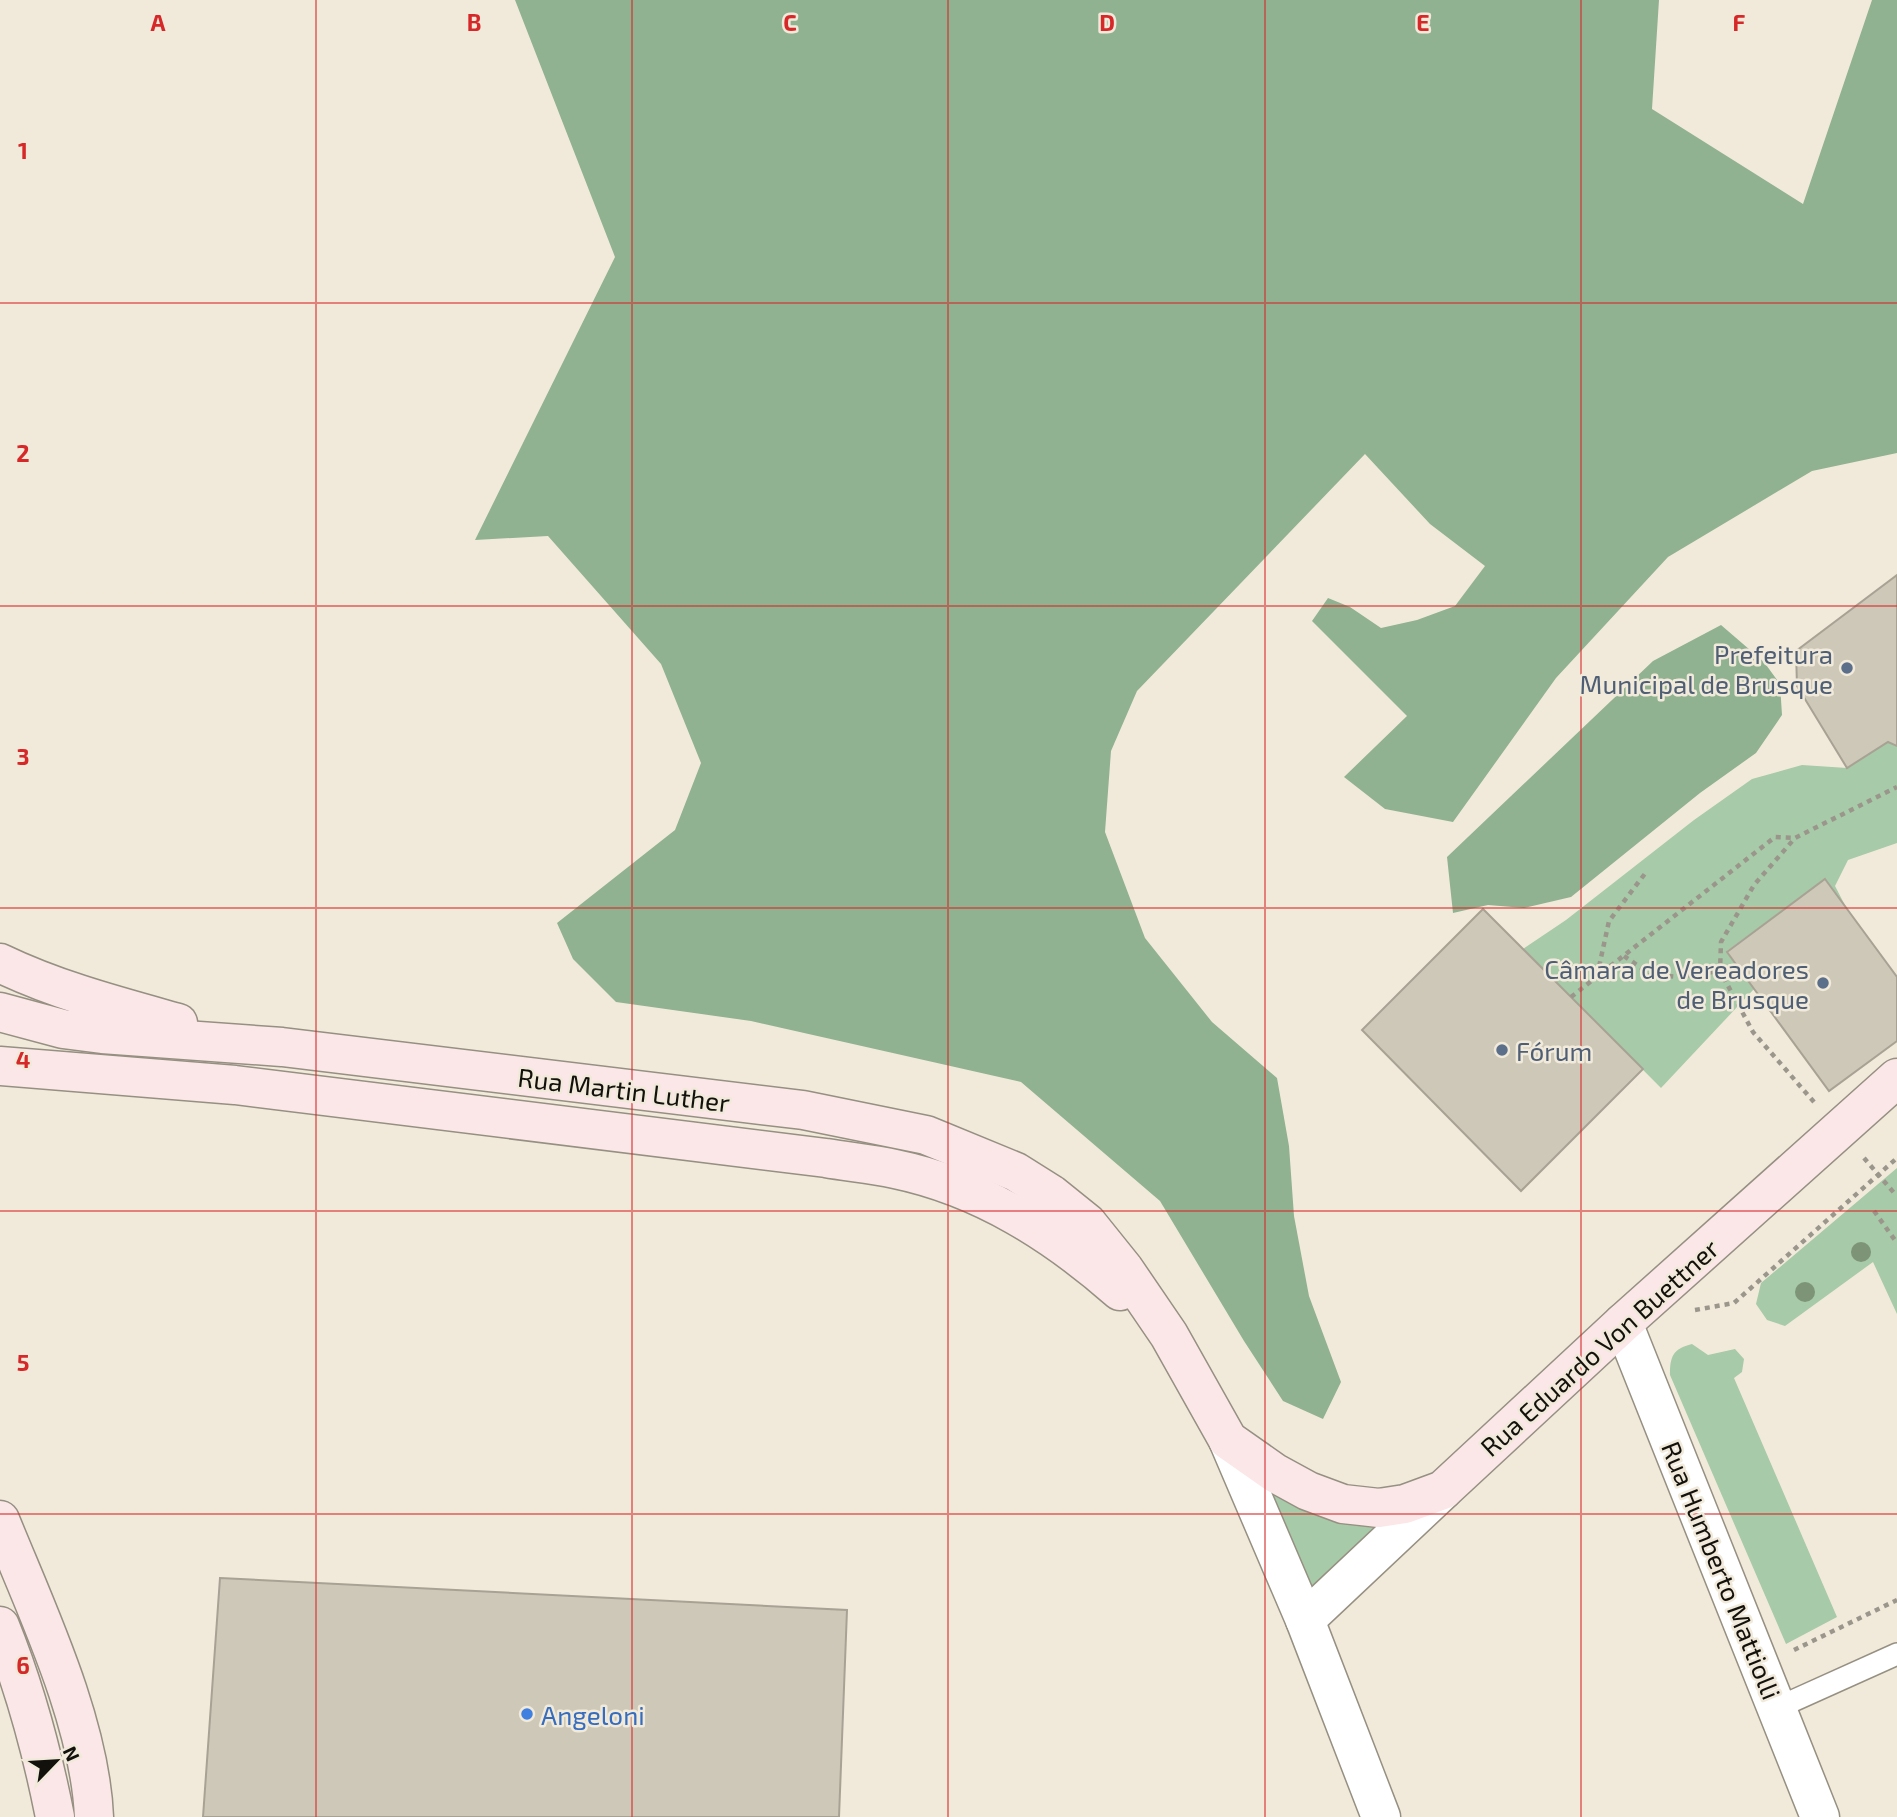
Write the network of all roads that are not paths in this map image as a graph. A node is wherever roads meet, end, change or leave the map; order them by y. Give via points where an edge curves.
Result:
1 (0, 963) edge
2 (0, 1012) edge
3 (282, 1047) junction
4 (0, 1066) edge
5 (1897, 1078) edge
6 (1623, 1323) junction
7 (1169, 1335) junction
8 (1228, 1440) junction
9 (1443, 1490) junction
10 (0, 1520) edge
11 (1305, 1620) junction
12 (0, 1626) edge
13 (1897, 1654) edge
14 (64, 1679) junction
15 (22, 1682) junction
16 (1777, 1708) junction
17 (55, 1817) edge
18 (94, 1817) edge
19 (1381, 1817) edge
20 (1821, 1817) edge

1 - 3 main road via 76,993
2 - 3 main road, Rua Martin Luther via 102,1034
3 - 7 main road, Rua Martin Luther via 803,1110 926,1135 1016,1172 1087,1223
4 - 7 main road, Rua Martin Luther via 235,1085 897,1169 993,1202 1039,1228 1094,1268
5 - 6 main road, Rua Eduardo Von Buettner
6 - 9 main road, Rua Eduardo Von Buettner
6 - 16 street, Rua Humberto Mattiolli
7 - 8 main road, Rua Martin Luther
8 - 9 main road, Rua Martin Luther via 1275,1473 1343,1504 1379,1508
8 - 11 street, Rua Martin Luther
9 - 11 street, Rua Eduardo Von Buettner
10 - 14 main road
11 - 19 street, Rua Martin Luther
12 - 15 main road
13 - 16 lane
14 - 15 lane
14 - 18 main road via 84,1750
15 - 17 main road
16 - 20 street, Rua Humberto Mattiolli

